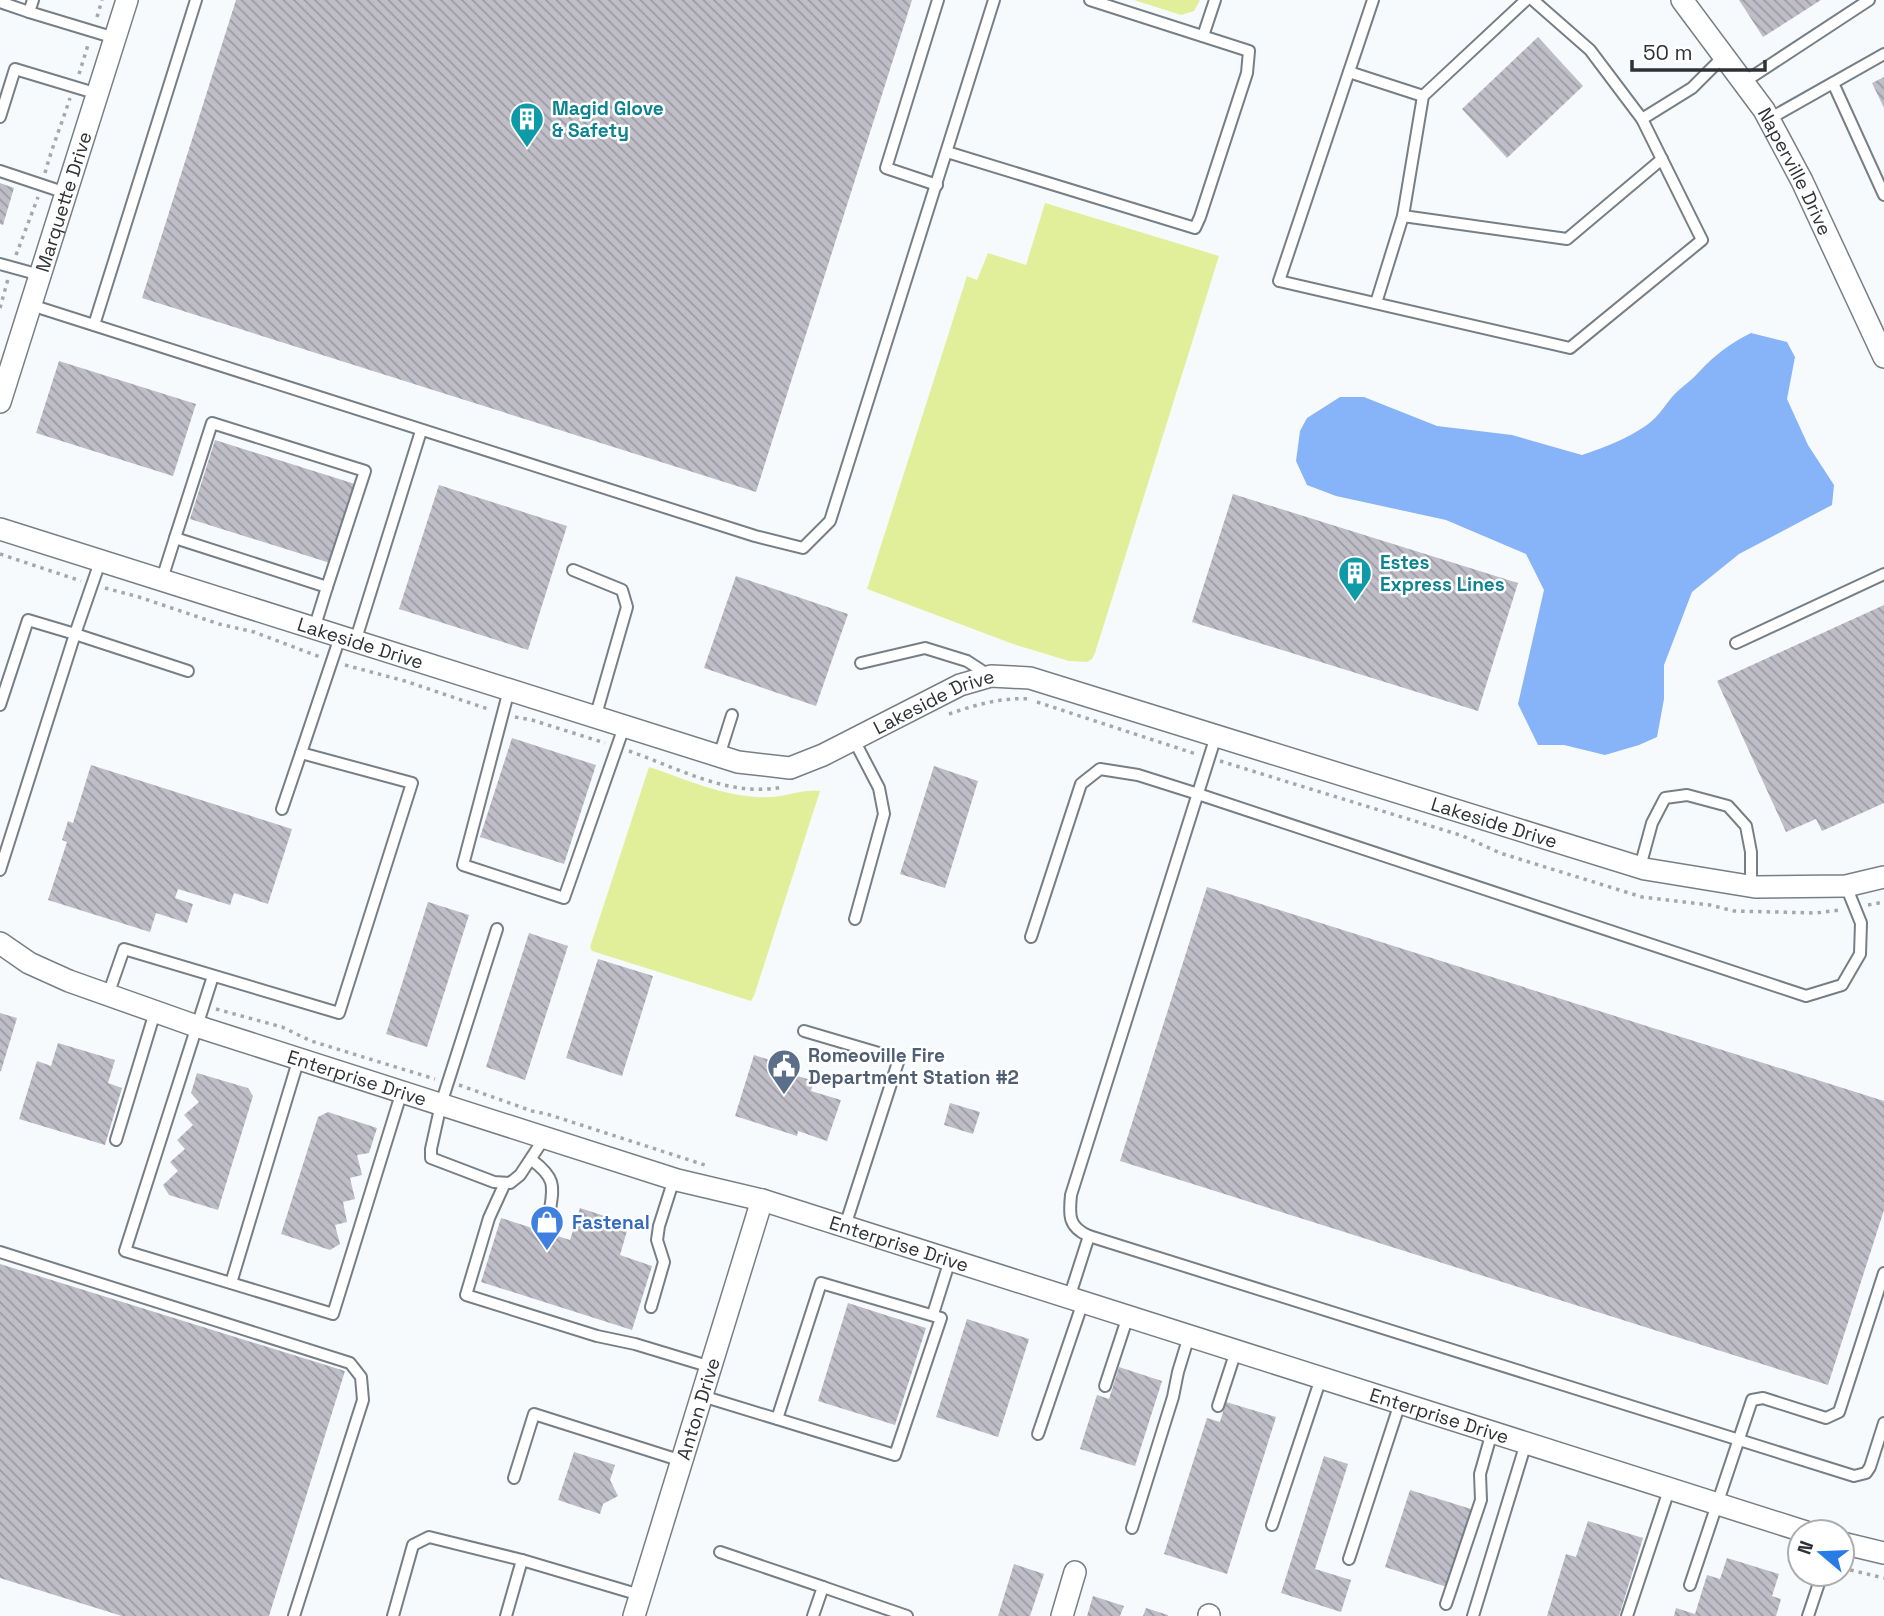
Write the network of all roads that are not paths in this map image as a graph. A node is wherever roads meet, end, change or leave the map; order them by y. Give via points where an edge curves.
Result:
1 (33, 0) edge
2 (127, 0) edge
3 (196, 0) edge
4 (938, 0) edge
5 (994, 0) edge
6 (1090, 0) edge
7 (1215, 0) edge
8 (1373, 0) edge
9 (1526, 0) edge
10 (1533, 0) edge
11 (1682, 0) edge
12 (1869, 0) edge
13 (0, 2) edge
14 (29, 12) junction
15 (1203, 36) junction
16 (115, 38) junction
17 (1884, 54) edge
18 (1724, 56) junction
19 (1349, 72) junction
20 (1744, 82) junction
21 (1833, 83) junction
22 (98, 94) junction
23 (1423, 96) junction
24 (0, 117) edge
25 (1642, 119) junction
26 (1769, 119) junction
27 (947, 152) junction
28 (1662, 159) junction
29 (0, 171) edge
30 (937, 185) junction
31 (66, 193) junction
32 (1884, 195) edge
33 (1404, 216) junction
34 (0, 264) edge
35 (40, 275) junction
36 (1376, 303) junction
37 (31, 305) junction
38 (94, 325) junction
39 (1884, 356) edge
40 (0, 402) edge
41 (421, 431) junction
42 (0, 529) edge
43 (175, 538) junction
44 (101, 559) junction
45 (573, 570) dead end
46 (1884, 574) edge
47 (162, 579) junction
48 (327, 587) junction
49 (314, 629) junction
50 (75, 634) junction
51 (348, 640) junction
52 (1737, 643) dead end
53 (861, 663) dead end
54 (188, 671) dead end
55 (990, 676) junction
56 (509, 690) junction
57 (0, 705) edge
58 (732, 715) dead end
59 (595, 718) junction
60 (1216, 736) junction
61 (621, 737) junction
62 (854, 740) junction
63 (301, 753) junction
64 (719, 757) junction
65 (1198, 794) junction
66 (282, 809) dead end
67 (3, 847) edge
68 (1640, 867) junction
69 (0, 870) edge
70 (1884, 877) edge
71 (1751, 886) junction
72 (1846, 886) junction
73 (855, 919) dead end
74 (497, 929) dead end
75 (1031, 937) dead end
76 (0, 943) edge
77 (213, 976) junction
78 (108, 995) junction
79 (155, 1012) junction
80 (195, 1027) junction
81 (804, 1031) dead end
82 (299, 1058) junction
83 (402, 1091) junction
84 (441, 1104) junction
85 (545, 1137) junction
86 (116, 1140) dead end
87 (532, 1160) junction
88 (674, 1179) junction
89 (500, 1183) junction
90 (762, 1200) junction
91 (549, 1217) dead end
92 (845, 1226) junction
93 (1089, 1236) junction
94 (0, 1252) edge
95 (950, 1260) junction
96 (1884, 1273) edge
97 (231, 1283) junction
98 (1076, 1300) junction
99 (651, 1307) dead end
100 (933, 1314) junction
101 (1128, 1317) junction
102 (1189, 1336) junction
103 (1236, 1351) junction
104 (711, 1367) junction
105 (1321, 1378) junction
106 (1105, 1386) dead end
107 (702, 1396) junction
108 (1400, 1403) junction
109 (1218, 1406) dead end
110 (777, 1419) junction
111 (1884, 1423) edge
112 (1492, 1432) junction
113 (1038, 1434) dead end
114 (1737, 1440) junction
115 (1527, 1443) junction
116 (682, 1461) junction
117 (514, 1478) dead end
118 (1668, 1490) junction
119 (1717, 1505) junction
120 (1272, 1525) dead end
121 (1786, 1526) edge
122 (1132, 1528) dead end
123 (1856, 1546) edge
124 (720, 1552) dead end
125 (1884, 1553) edge
126 (1349, 1559) dead end
127 (522, 1560) junction
128 (1075, 1572) dead end
129 (1690, 1585) dead end
130 (823, 1587) junction
131 (1817, 1588) edge
132 (640, 1595) junction
133 (1446, 1604) dead end
134 (294, 1616) edge
135 (393, 1616) edge
136 (506, 1616) edge
137 (634, 1616) edge
138 (813, 1616) edge
139 (906, 1616) edge
140 (1062, 1616) edge
141 (1473, 1616) edge
142 (1627, 1616) edge
143 (1808, 1616) edge

1 - 14 lane
2 - 16 street, Marquette Drive
3 - 38 lane
4 - 30 lane via 886,168
5 - 27 lane
6 - 15 lane
7 - 15 lane
8 - 19 lane
9 - 23 lane
10 - 25 lane via 1590,50
11 - 18 street, Naperville Drive
12 - 20 lane
13 - 14 lane
14 - 16 lane
15 - 27 lane via 1249,51 1247,73 1195,228
16 - 22 street, Marquette Drive
17 - 21 lane
18 - 20 street, Naperville Drive
18 - 25 lane via 1692,89
19 - 23 lane
19 - 36 lane via 1279,281
20 - 26 street, Naperville Drive
21 - 26 lane
21 - 32 lane
22 - 24 lane via 15,69
22 - 31 street, Marquette Drive
23 - 33 lane
25 - 28 lane
26 - 39 street, Naperville Drive
27 - 30 lane
28 - 33 lane via 1567,239
28 - 36 lane via 1702,240 1570,348
29 - 31 lane
30 - 41 lane via 830,521 803,548
31 - 35 street, Marquette Drive
33 - 36 lane
34 - 35 lane
35 - 37 street, Marquette Drive
37 - 38 lane
37 - 40 street, Marquette Drive
38 - 41 lane
41 - 51 lane
42 - 44 street, Lakeside Drive
43 - 47 lane
43 - 48 lane
43 - 48 lane via 212,423 365,471
44 - 47 street, Lakeside Drive
44 - 50 lane
45 - 59 lane via 622,590 627,607
46 - 52 lane
47 - 49 street, Lakeside Drive
48 - 49 lane
49 - 51 street, Lakeside Drive
50 - 54 lane
50 - 57 lane via 28,620
50 - 67 lane
51 - 56 street, Lakeside Drive
51 - 63 lane via 332,661
53 - 55 lane via 925,648 967,662
55 - 60 street, Lakeside Drive via 1030,678
55 - 62 street, Lakeside Drive via 960,685
56 - 59 street, Lakeside Drive
56 - 61 lane via 463,865 564,898
58 - 64 lane
59 - 61 street, Lakeside Drive
60 - 65 lane
60 - 68 street, Lakeside Drive
61 - 64 street, Lakeside Drive
62 - 64 street, Lakeside Drive via 790,768
62 - 73 lane via 878,788 884,814
63 - 66 lane
63 - 77 lane via 412,783 339,1013
65 - 72 lane via 1806,996 1842,985 1860,954 1861,923
65 - 75 lane via 1138,775 1100,769 1081,784
65 - 93 lane via 1071,1195 1069,1217 1078,1231
67 - 69 lane
68 - 71 street, Lakeside Drive
68 - 71 lane via 1652,823 1665,798 1687,795 1728,806 1746,826
70 - 72 street, Lakeside Drive
71 - 72 street, Lakeside Drive
74 - 84 lane
76 - 78 street, Enterprise Drive via 29,963
77 - 78 lane via 124,949
77 - 80 lane
78 - 79 street, Enterprise Drive
79 - 80 street, Enterprise Drive
79 - 86 lane
80 - 82 street, Enterprise Drive
80 - 97 lane via 125,1251
81 - 92 lane via 899,1059
82 - 83 street, Enterprise Drive
82 - 97 lane
83 - 84 street, Enterprise Drive
83 - 97 lane via 333,1314
84 - 85 street, Enterprise Drive
84 - 89 lane via 431,1158
85 - 87 lane
85 - 88 street, Enterprise Drive
87 - 89 lane via 510,1183
87 - 91 lane via 552,1181
88 - 90 street, Enterprise Drive
88 - 99 lane via 659,1226 657,1240 664,1262
89 - 104 lane via 466,1295
90 - 92 street, Enterprise Drive
90 - 104 street, Anton Drive
92 - 95 street, Enterprise Drive
93 - 98 lane
93 - 114 lane
94 - 134 lane via 350,1363 362,1377 363,1400
95 - 98 street, Enterprise Drive
95 - 100 lane
96 - 114 lane via 1839,1412 1826,1418 1763,1398 1752,1401
98 - 101 street, Enterprise Drive
98 - 113 lane
100 - 110 lane via 821,1283
100 - 110 lane via 941,1318 895,1455
101 - 102 street, Enterprise Drive
101 - 106 lane
102 - 103 street, Enterprise Drive
102 - 122 lane
103 - 105 street, Enterprise Drive
103 - 109 lane
104 - 107 street, Anton Drive
105 - 108 street, Enterprise Drive
105 - 120 lane
107 - 110 lane
107 - 116 street, Anton Drive
108 - 112 street, Enterprise Drive
108 - 126 lane
111 - 114 lane via 1870,1467 1854,1476
112 - 115 street, Enterprise Drive
112 - 133 lane via 1480,1474 1481,1500
114 - 119 lane
115 - 118 street, Enterprise Drive
115 - 141 lane
116 - 117 lane via 534,1414
116 - 132 street, Anton Drive
118 - 119 street, Enterprise Drive
118 - 142 lane
119 - 121 street, Enterprise Drive
119 - 129 lane
123 - 125 street
124 - 130 lane
127 - 132 lane
127 - 135 lane via 429,1537 413,1545
127 - 136 lane
128 - 140 street
130 - 138 lane
130 - 139 lane
131 - 143 lane
132 - 137 street, Anton Drive

